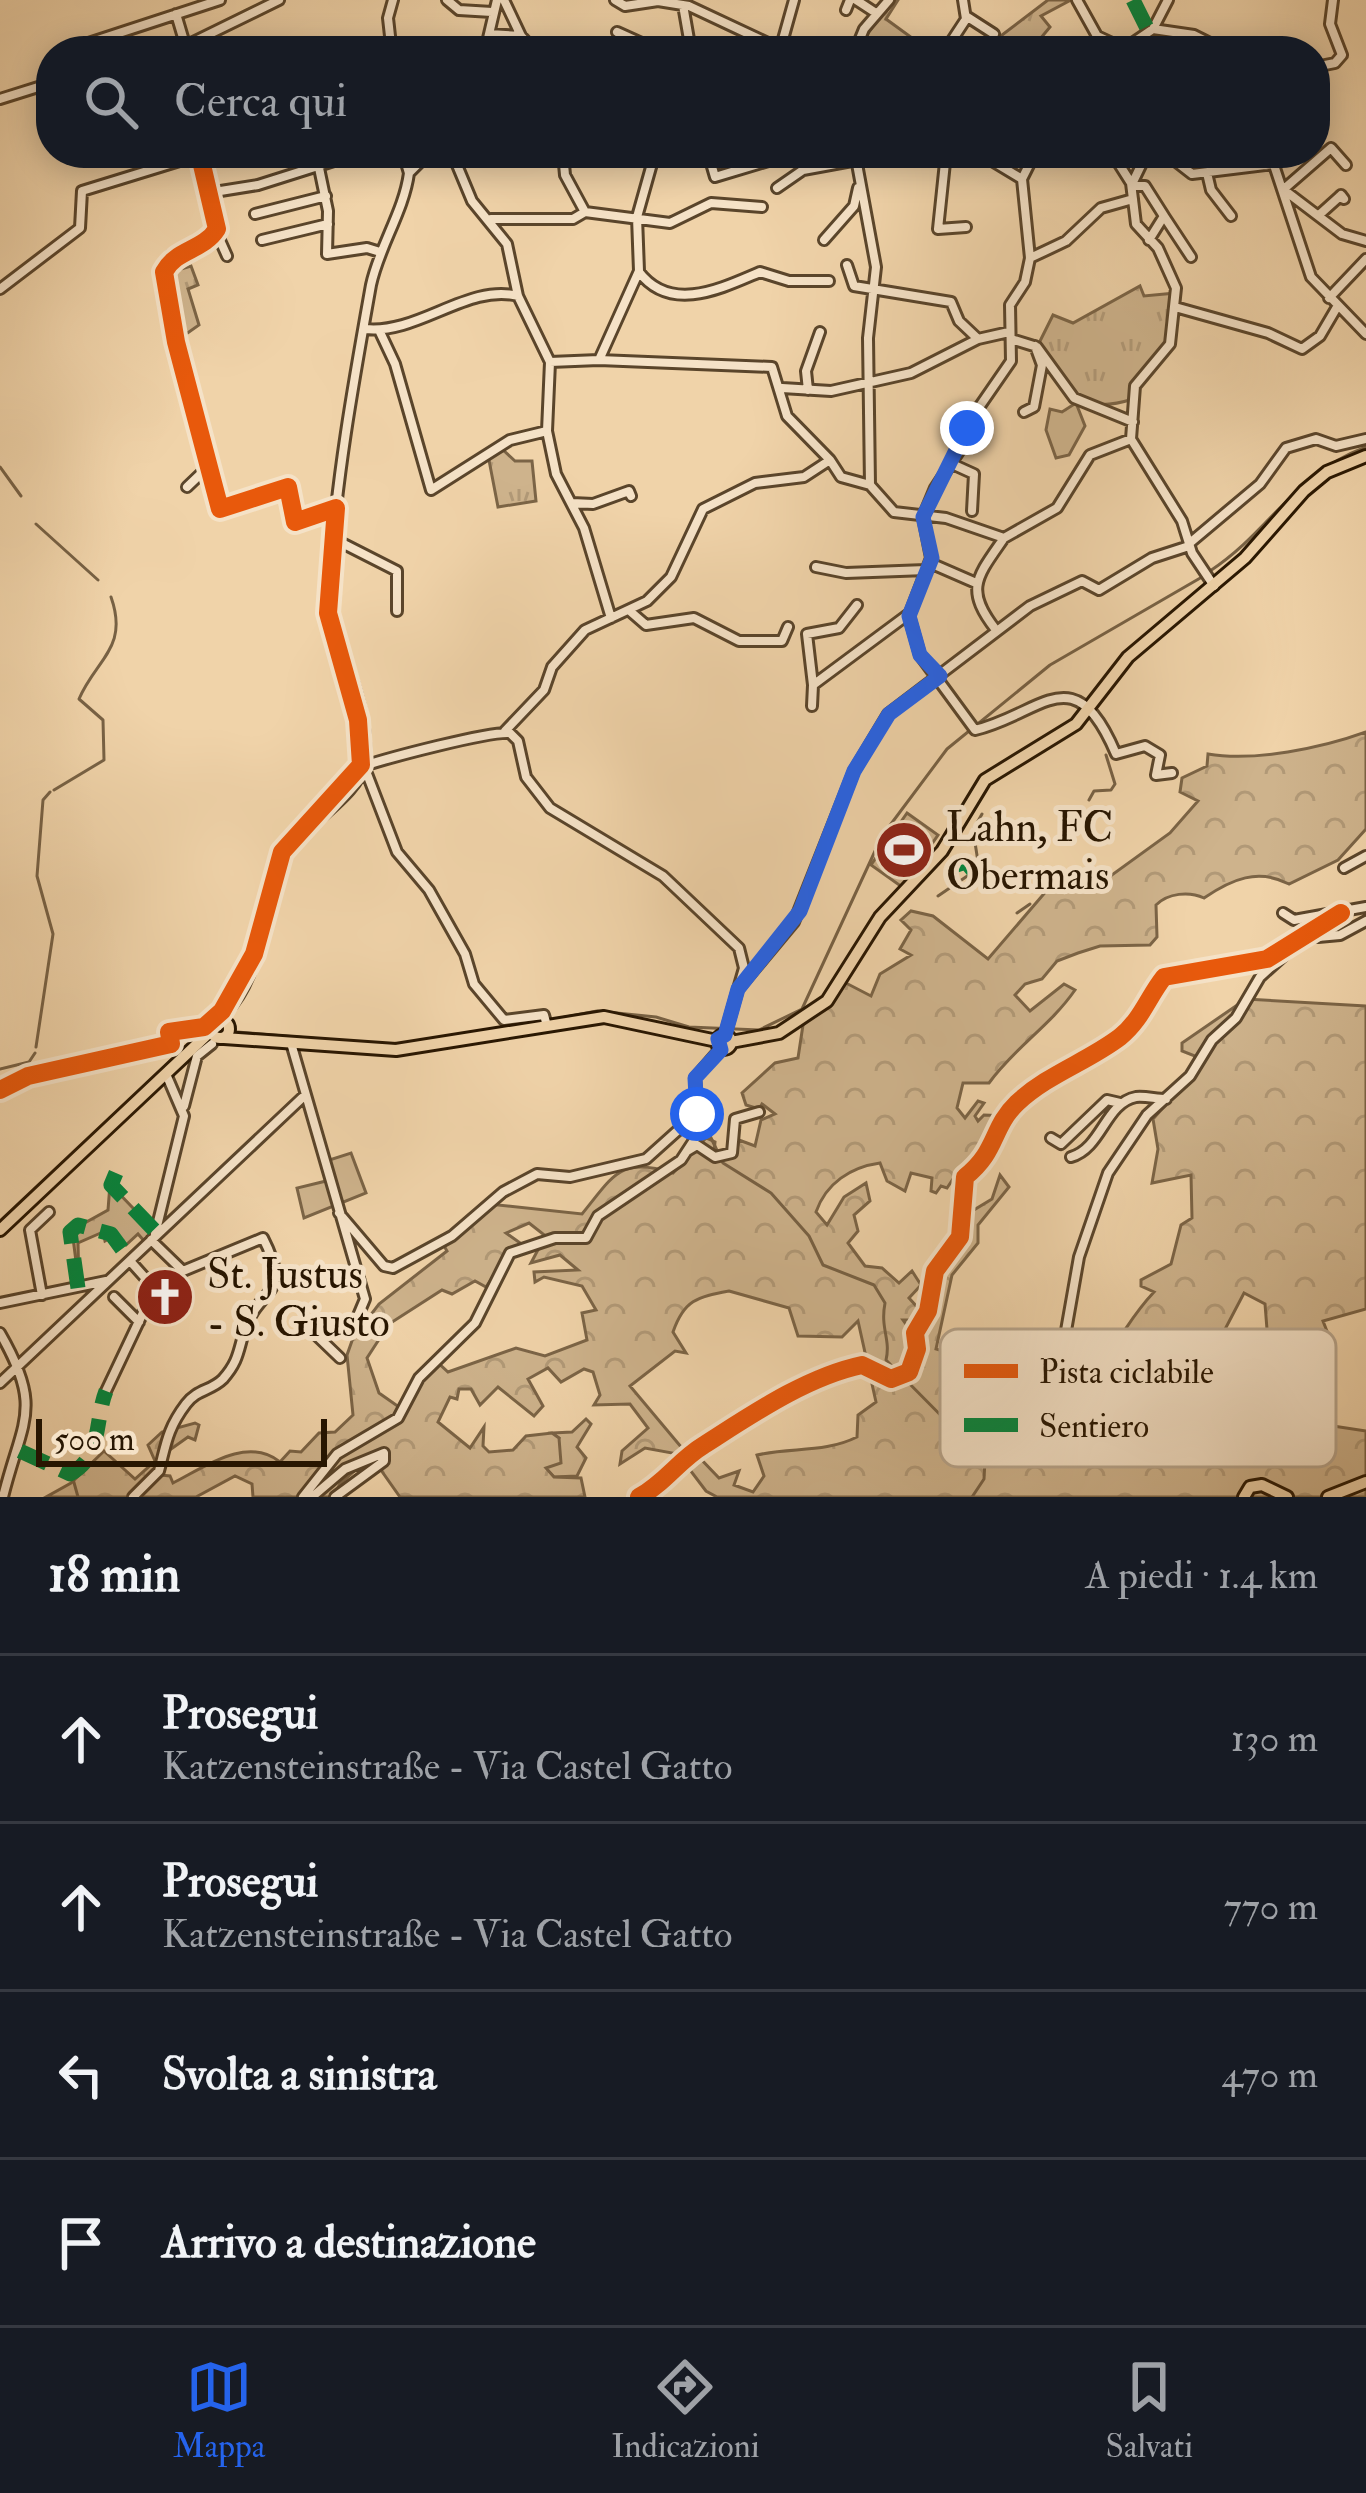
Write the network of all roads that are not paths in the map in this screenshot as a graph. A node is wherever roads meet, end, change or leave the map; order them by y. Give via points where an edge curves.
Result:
1 (220, 0) edge
2 (279, 0) edge
3 (393, 0) edge
4 (447, 0) edge
5 (500, 0) edge
6 (615, 0) edge
7 (657, 0) edge
8 (794, 0) edge
9 (889, 0) edge
10 (963, 0) edge
11 (1077, 0) edge
12 (1168, 0) edge
13 (1333, 0) edge
14 (683, 2) edge
15 (851, 3) edge
16 (492, 12) junction
17 (876, 13) junction
18 (176, 14) junction
19 (966, 16) junction
20 (1153, 29) junction
21 (617, 32) dead end
22 (489, 34) joint
23 (994, 34) dead end
24 (109, 36) edge
25 (182, 36) edge
26 (209, 36) edge
27 (390, 36) edge
28 (521, 36) joint
29 (626, 36) edge
30 (689, 36) edge
31 (757, 36) edge
32 (788, 36) edge
33 (863, 36) edge
34 (954, 36) edge
35 (1097, 36) edge
36 (1143, 36) edge
37 (1193, 36) edge
38 (1330, 64) edge
39 (36, 88) edge
40 (0, 99) edge
41 (1330, 148) edge
42 (1346, 164) dead end
43 (158, 168) edge
44 (204, 168) edge
45 (320, 168) joint
46 (408, 168) edge
47 (415, 168) edge
48 (458, 168) edge
49 (565, 168) edge
50 (651, 168) edge
51 (712, 168) edge
52 (745, 168) edge
53 (809, 168) edge
54 (855, 168) edge
55 (856, 168) edge
56 (944, 168) edge
57 (1004, 168) edge
58 (1028, 168) edge
59 (1121, 168) edge
60 (1140, 168) edge
61 (1180, 168) edge
62 (1247, 168) edge
63 (1272, 168) edge
64 (1309, 168) edge
65 (410, 173) junction
66 (1208, 173) junction
67 (1022, 179) junction
68 (1132, 186) junction
69 (777, 188) dead end
70 (1286, 190) junction
71 (208, 193) junction
72 (326, 196) junction
73 (1339, 197) dead end
74 (1133, 199) junction
75 (762, 207) dead end
76 (585, 212) junction
77 (255, 214) dead end
78 (1319, 215) junction
79 (1164, 216) junction
80 (1231, 216) dead end
81 (637, 217) junction
82 (490, 219) junction
83 (328, 224) junction
84 (214, 227) junction
85 (966, 227) dead end
86 (262, 240) dead end
87 (824, 240) dead end
88 (1149, 240) junction
89 (1366, 241) edge
90 (380, 252) junction
91 (227, 256) dead end
92 (1191, 257) dead end
93 (1030, 258) junction
94 (1366, 260) edge
95 (848, 265) dead end
96 (638, 271) junction
97 (829, 281) dead end
98 (0, 289) edge
99 (875, 289) junction
100 (518, 296) junction
101 (1329, 298) junction
102 (1175, 307) junction
103 (1337, 308) junction
104 (365, 329) junction
105 (379, 331) junction
106 (820, 332) dead end
107 (1366, 334) edge
108 (1011, 335) junction
109 (977, 339) junction
110 (1034, 346) junction
111 (599, 360) junction
112 (550, 362) junction
113 (872, 381) junction
114 (782, 388) junction
115 (808, 390) junction
116 (1024, 412) dead end
117 (1132, 422) junction
118 (547, 431) junction
119 (1131, 439) junction
120 (1366, 439) edge
121 (1366, 456) edge
122 (830, 460) junction
123 (952, 464) junction
124 (209, 466) junction
125 (870, 485) junction
126 (187, 487) dead end
127 (632, 496) dead end
128 (570, 503) junction
129 (338, 508) junction
130 (220, 509) dead end
131 (973, 511) dead end
132 (923, 517) junction
133 (295, 522) dead end
134 (1004, 538) junction
135 (336, 540) junction
136 (1190, 545) junction
137 (928, 566) junction
138 (816, 567) dead end
139 (1207, 578) junction
140 (976, 583) junction
141 (857, 605) dead end
142 (397, 611) dead end
143 (631, 611) junction
144 (909, 616) junction
145 (611, 618) junction
146 (788, 626) dead end
147 (996, 630) junction
148 (940, 676) junction
149 (813, 685) junction
150 (812, 706) dead end
151 (1091, 710) junction
152 (505, 731) junction
153 (364, 766) junction
154 (1172, 773) dead end
155 (1366, 856) edge
156 (1344, 868) dead end
157 (1366, 907) edge
158 (1283, 913) dead end
159 (1341, 913) junction
160 (1366, 921) edge
161 (1310, 930) junction
162 (738, 989) junction
163 (546, 1022) junction
164 (220, 1032) junction
165 (722, 1038) junction
166 (290, 1042) junction
167 (166, 1074) junction
168 (302, 1098) junction
169 (1168, 1099) junction
170 (1120, 1103) junction
171 (183, 1106) junction
172 (759, 1112) dead end
173 (697, 1114) junction
174 (1051, 1138) dead end
175 (686, 1150) junction
176 (1071, 1157) dead end
177 (49, 1212) dead end
178 (338, 1213) junction
179 (0, 1230) edge
180 (153, 1238) junction
181 (130, 1260) junction
182 (107, 1280) junction
183 (170, 1283) dead end
184 (157, 1292) junction
185 (42, 1295) junction
186 (114, 1297) dead end
187 (0, 1303) edge
188 (139, 1322) junction
189 (1066, 1329) edge
190 (0, 1333) edge
191 (340, 1358) dead end
192 (18, 1366) junction
193 (0, 1383) edge
194 (106, 1391) dead end
195 (1366, 1482) edge
196 (339, 1493) edge
197 (3, 1497) edge
198 (133, 1497) edge
199 (303, 1497) edge
200 (312, 1497) edge
201 (639, 1497) edge
202 (1244, 1497) edge
203 (1287, 1497) edge
204 (1328, 1497) edge

1 - 18 street
2 - 26 street
3 - 27 street
4 - 16 street via 460,10
5 - 16 street
5 - 28 street
6 - 7 street
7 - 14 street
8 - 32 street
9 - 17 street
10 - 19 street
11 - 35 street
12 - 20 street
13 - 38 street via 1330,24 1342,55
14 - 30 street
14 - 31 street
15 - 17 street
16 - 22 street
17 - 33 street
18 - 24 street
18 - 25 street
19 - 23 street
19 - 34 street
20 - 36 street
20 - 37 street
21 - 29 street
22 - 28 street
39 - 40 street
41 - 42 street
43 - 98 street via 80,193 80,228
44 - 71 street
45 - 71 street
45 - 72 street
46 - 65 street
47 - 65 street
48 - 82 street
49 - 76 street
50 - 81 street
51 - 52 street via 715,177
53 - 69 street
54 - 87 street via 859,199
55 - 99 street
56 - 85 street via 938,229
57 - 67 street
58 - 67 street
59 - 68 street
60 - 68 street
61 - 66 street
62 - 66 street
63 - 70 street
64 - 70 street
65 - 90 street
66 - 80 street
67 - 93 street
68 - 74 street
68 - 79 street via 1144,186
70 - 78 street
70 - 101 street via 1311,277
71 - 84 street
72 - 77 street
72 - 83 street
73 - 78 street
74 - 88 street via 1136,224
74 - 93 street via 1101,208 1066,241
75 - 81 street via 711,203 670,223
76 - 81 street
76 - 82 street via 573,219
78 - 89 street
79 - 88 street
79 - 92 street
81 - 96 street
82 - 100 street via 507,244
83 - 86 street
83 - 90 street via 326,254
84 - 91 street
84 - 124 street via 162,267
88 - 102 street via 1171,271
90 - 104 street
93 - 108 street via 1010,305
94 - 101 street
95 - 99 street via 849,284
96 - 97 street via 676,293 714,292 760,272
96 - 111 street
99 - 109 street via 951,302
99 - 113 street
100 - 105 street via 498,293
100 - 112 street
101 - 103 street
102 - 103 street via 1298,349 1320,336
102 - 117 street via 1170,344 1135,386
103 - 107 street
104 - 105 street
104 - 129 street
105 - 118 street via 430,490 509,440
106 - 115 street
108 - 109 street
108 - 110 street
108 - 123 street via 1009,367 971,419
109 - 113 street via 916,372
110 - 116 street via 1042,365 1034,407
110 - 117 street via 1074,398
111 - 112 street
111 - 114 street via 759,364 776,369
112 - 118 street
113 - 115 street
113 - 125 street
114 - 115 street
114 - 122 street via 787,416
117 - 119 street
118 - 128 street
119 - 134 street via 1090,454 1057,508
119 - 136 street
120 - 136 street via 1286,448 1260,484
121 - 139 main road via 1318,478
122 - 125 street via 841,477
122 - 143 street via 804,477 755,483 703,509 678,568
123 - 131 street via 974,474
123 - 132 street
124 - 126 street
124 - 130 street
125 - 132 street via 887,508
127 - 128 street
128 - 145 street
129 - 133 street
129 - 135 street
132 - 134 street
132 - 137 street
134 - 140 street
135 - 142 street via 398,571
135 - 153 street via 332,613 361,716
136 - 139 street
136 - 147 street via 1099,590 1078,582
137 - 138 street via 846,573
137 - 140 street
137 - 144 street
139 - 151 main road via 1128,657
140 - 147 street via 978,605
141 - 149 street via 839,628 807,634
143 - 145 street
143 - 146 street via 646,625 694,619 739,640 782,641
144 - 148 street via 920,655
144 - 149 street
145 - 152 street via 585,630
147 - 148 street
148 - 151 street via 977,730 1040,701 1078,700
148 - 162 street via 889,714 854,771 794,922
149 - 150 street
151 - 154 street via 1116,754 1145,746 1160,754 1156,775
151 - 165 main road via 975,791 933,864 873,927 816,1010 778,1033
152 - 153 street
152 - 162 street via 518,741 526,777 550,808 663,876 739,948
153 - 163 street via 397,852 456,936 474,984 504,1020
153 - 164 street via 281,862 257,955
155 - 156 street
157 - 159 street
158 - 159 street via 1294,920
159 - 161 street
160 - 161 street via 1334,937
161 - 169 street via 1260,976
161 - 201 street via 1256,962 1164,977 1122,1035 1012,1107 993,1150 964,1178 960,1237 935,1270 913,1366 900,1377 862,1365 814,1382 700,1446
162 - 165 street
163 - 165 main road via 622,1018
163 - 166 main road via 396,1051
164 - 166 main road
164 - 167 main road
164 - 171 street via 197,1056
165 - 173 street via 693,1082
166 - 168 street
167 - 171 street
167 - 179 main road
168 - 178 street
168 - 180 street
169 - 170 street
169 - 189 street via 1106,1178 1079,1257
170 - 174 street via 1107,1100 1060,1144
170 - 176 street via 1084,1153
171 - 180 street
172 - 175 street via 738,1116 735,1151
173 - 175 street via 700,1131
173 - 178 street via 646,1159 570,1177 537,1174 393,1268
175 - 199 street via 669,1173 598,1216 586,1238 555,1238 510,1253 475,1323 419,1378 398,1418 337,1454
177 - 185 street via 30,1230
178 - 191 street via 364,1304 356,1318 313,1334
180 - 181 street
180 - 198 street via 183,1271 263,1238 275,1278 246,1328 242,1356 219,1383 197,1390 160,1446 159,1471
181 - 182 street
181 - 184 street
182 - 185 street
182 - 192 street
183 - 184 street
184 - 188 street
185 - 187 street
186 - 188 street
188 - 194 street
190 - 192 street
192 - 193 street
192 - 197 street via 27,1388 20,1451
195 - 204 main road
196 - 200 street via 385,1455 345,1469
202 - 203 main road via 1262,1485

